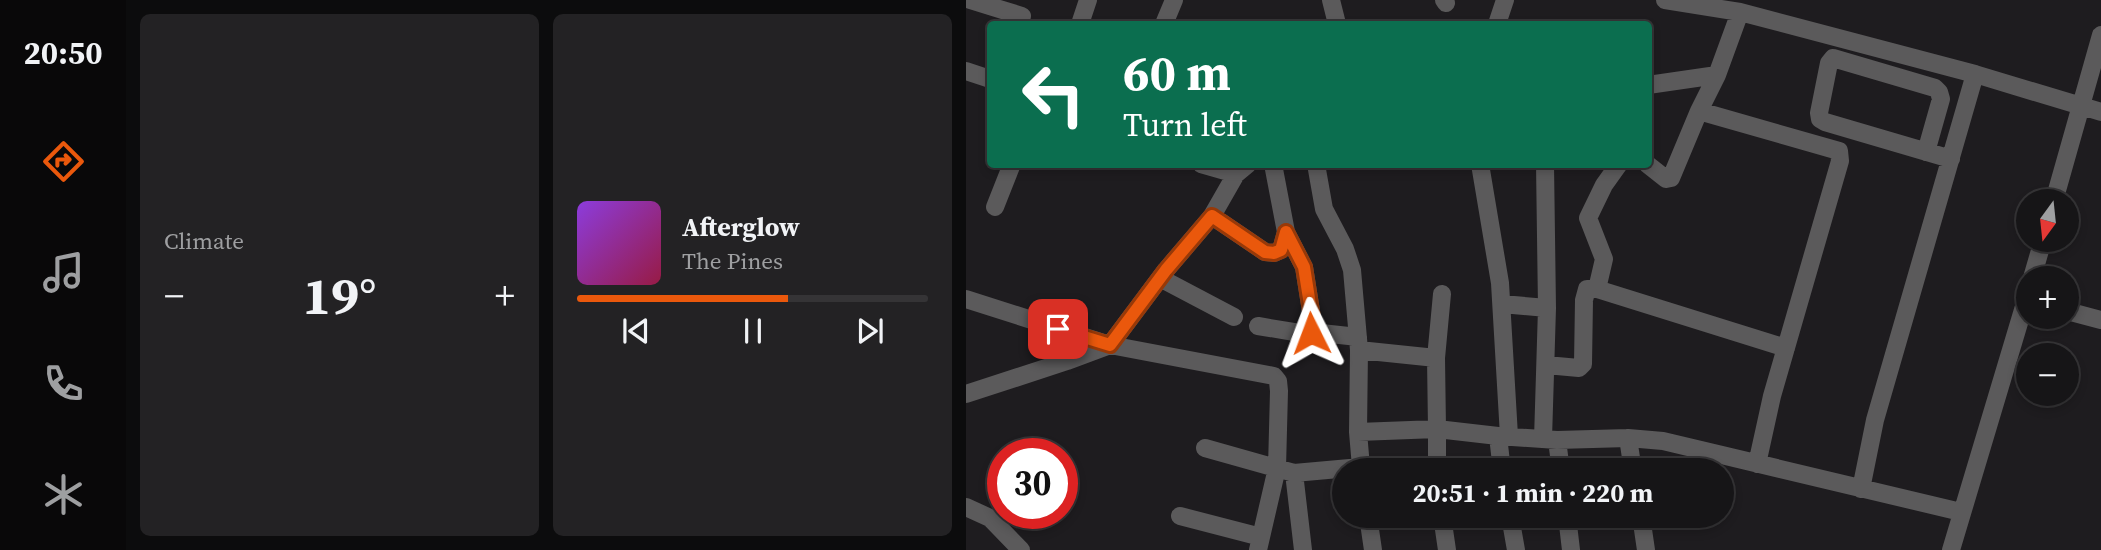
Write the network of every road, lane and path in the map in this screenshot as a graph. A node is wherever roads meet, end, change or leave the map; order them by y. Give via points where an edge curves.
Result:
1 (971, 0) edge
2 (1088, 0) edge
3 (1174, 0) edge
4 (1331, 0) edge
5 (1505, 0) edge
6 (1665, 0) edge
7 (1745, 9) edge
8 (966, 12) edge
9 (1022, 16) dead end
10 (1081, 21) edge
11 (1165, 21) edge
12 (1335, 21) edge
13 (1498, 21) edge
14 (2101, 35) edge
15 (966, 71) edge
16 (1975, 74) junction
17 (1717, 75) junction
18 (987, 78) edge
19 (1652, 84) edge
20 (2080, 106) junction
21 (1699, 111) junction
22 (2101, 112) edge
23 (1926, 152) junction
24 (1951, 159) junction
25 (1010, 168) edge
26 (1273, 168) edge
27 (1317, 168) edge
28 (1481, 168) edge
29 (1545, 168) edge
30 (1616, 168) edge
31 (1652, 168) edge
32 (1242, 169) edge
33 (2057, 189) edge
34 (995, 207) dead end
35 (1212, 216) junction
36 (1286, 232) junction
37 (1160, 278) junction
38 (1597, 289) junction
39 (1442, 295) dead end
40 (966, 299) edge
41 (1502, 304) junction
42 (1547, 308) junction
43 (2079, 314) edge
44 (1234, 317) dead end
45 (2101, 320) edge
46 (1258, 326) dead end
47 (2018, 329) edge
48 (1314, 330) junction
49 (1358, 343) junction
50 (1110, 345) junction
51 (1786, 348) junction
52 (1436, 358) junction
53 (1546, 365) junction
54 (966, 394) edge
55 (1437, 429) junction
56 (1358, 432) junction
57 (1504, 436) junction
58 (1628, 438) junction
59 (1550, 440) junction
60 (1205, 448) dead end
61 (1361, 458) edge
62 (1437, 458) edge
63 (1503, 458) edge
64 (1556, 458) edge
65 (1631, 458) edge
66 (1757, 464) junction
67 (1332, 469) edge
68 (1286, 470) junction
69 (1861, 489) junction
70 (966, 507) edge
71 (1961, 512) junction
72 (1180, 516) dead end
73 (1370, 528) edge
74 (1444, 528) edge
75 (1512, 528) edge
76 (1568, 528) edge
77 (1643, 528) edge
78 (1260, 543) edge
79 (1021, 550) edge
80 (1303, 550) edge
81 (1373, 550) edge
82 (1447, 550) edge
83 (1516, 550) edge
84 (1571, 550) edge
85 (1646, 550) edge
86 (1951, 550) edge

1 - 8 street
1 - 9 street
2 - 10 street
3 - 11 street
4 - 12 street
5 - 13 street
6 - 7 street
7 - 16 street
7 - 17 street
14 - 20 street
15 - 18 street
16 - 20 street
16 - 24 street
17 - 19 street
17 - 21 street
20 - 22 street
20 - 33 street
21 - 31 street via 1671,178
21 - 51 street via 1839,151 1840,161
23 - 23 street via 1820,118 1833,58 1939,92
23 - 24 street
24 - 69 street via 1875,420
25 - 34 street
26 - 36 street
27 - 49 street via 1324,209 1352,270
28 - 41 street
29 - 42 street
30 - 38 street via 1588,218 1604,259
32 - 35 street
35 - 36 street via 1265,252 1281,250
35 - 37 street
36 - 48 street via 1304,267
37 - 44 street
37 - 50 street
38 - 51 street
38 - 53 street via 1584,292 1583,364 1579,368
39 - 52 street
40 - 50 street
41 - 42 street
41 - 57 street
42 - 53 street
43 - 45 street
46 - 48 street via 1306,334
47 - 71 street
48 - 49 street
49 - 52 street
49 - 56 street
50 - 54 street
50 - 68 street via 1274,376
51 - 66 street
52 - 55 street
53 - 59 street
55 - 56 street
55 - 57 street
55 - 62 street
56 - 61 street
57 - 59 street
57 - 63 street
58 - 59 street
58 - 65 street
58 - 66 street via 1663,441
59 - 64 street
60 - 68 street
66 - 69 street
67 - 68 street
68 - 78 street
68 - 80 street
69 - 71 street
70 - 79 street via 990,518
71 - 86 street
72 - 78 street
73 - 81 street
74 - 82 street
75 - 83 street
76 - 84 street
77 - 85 street

